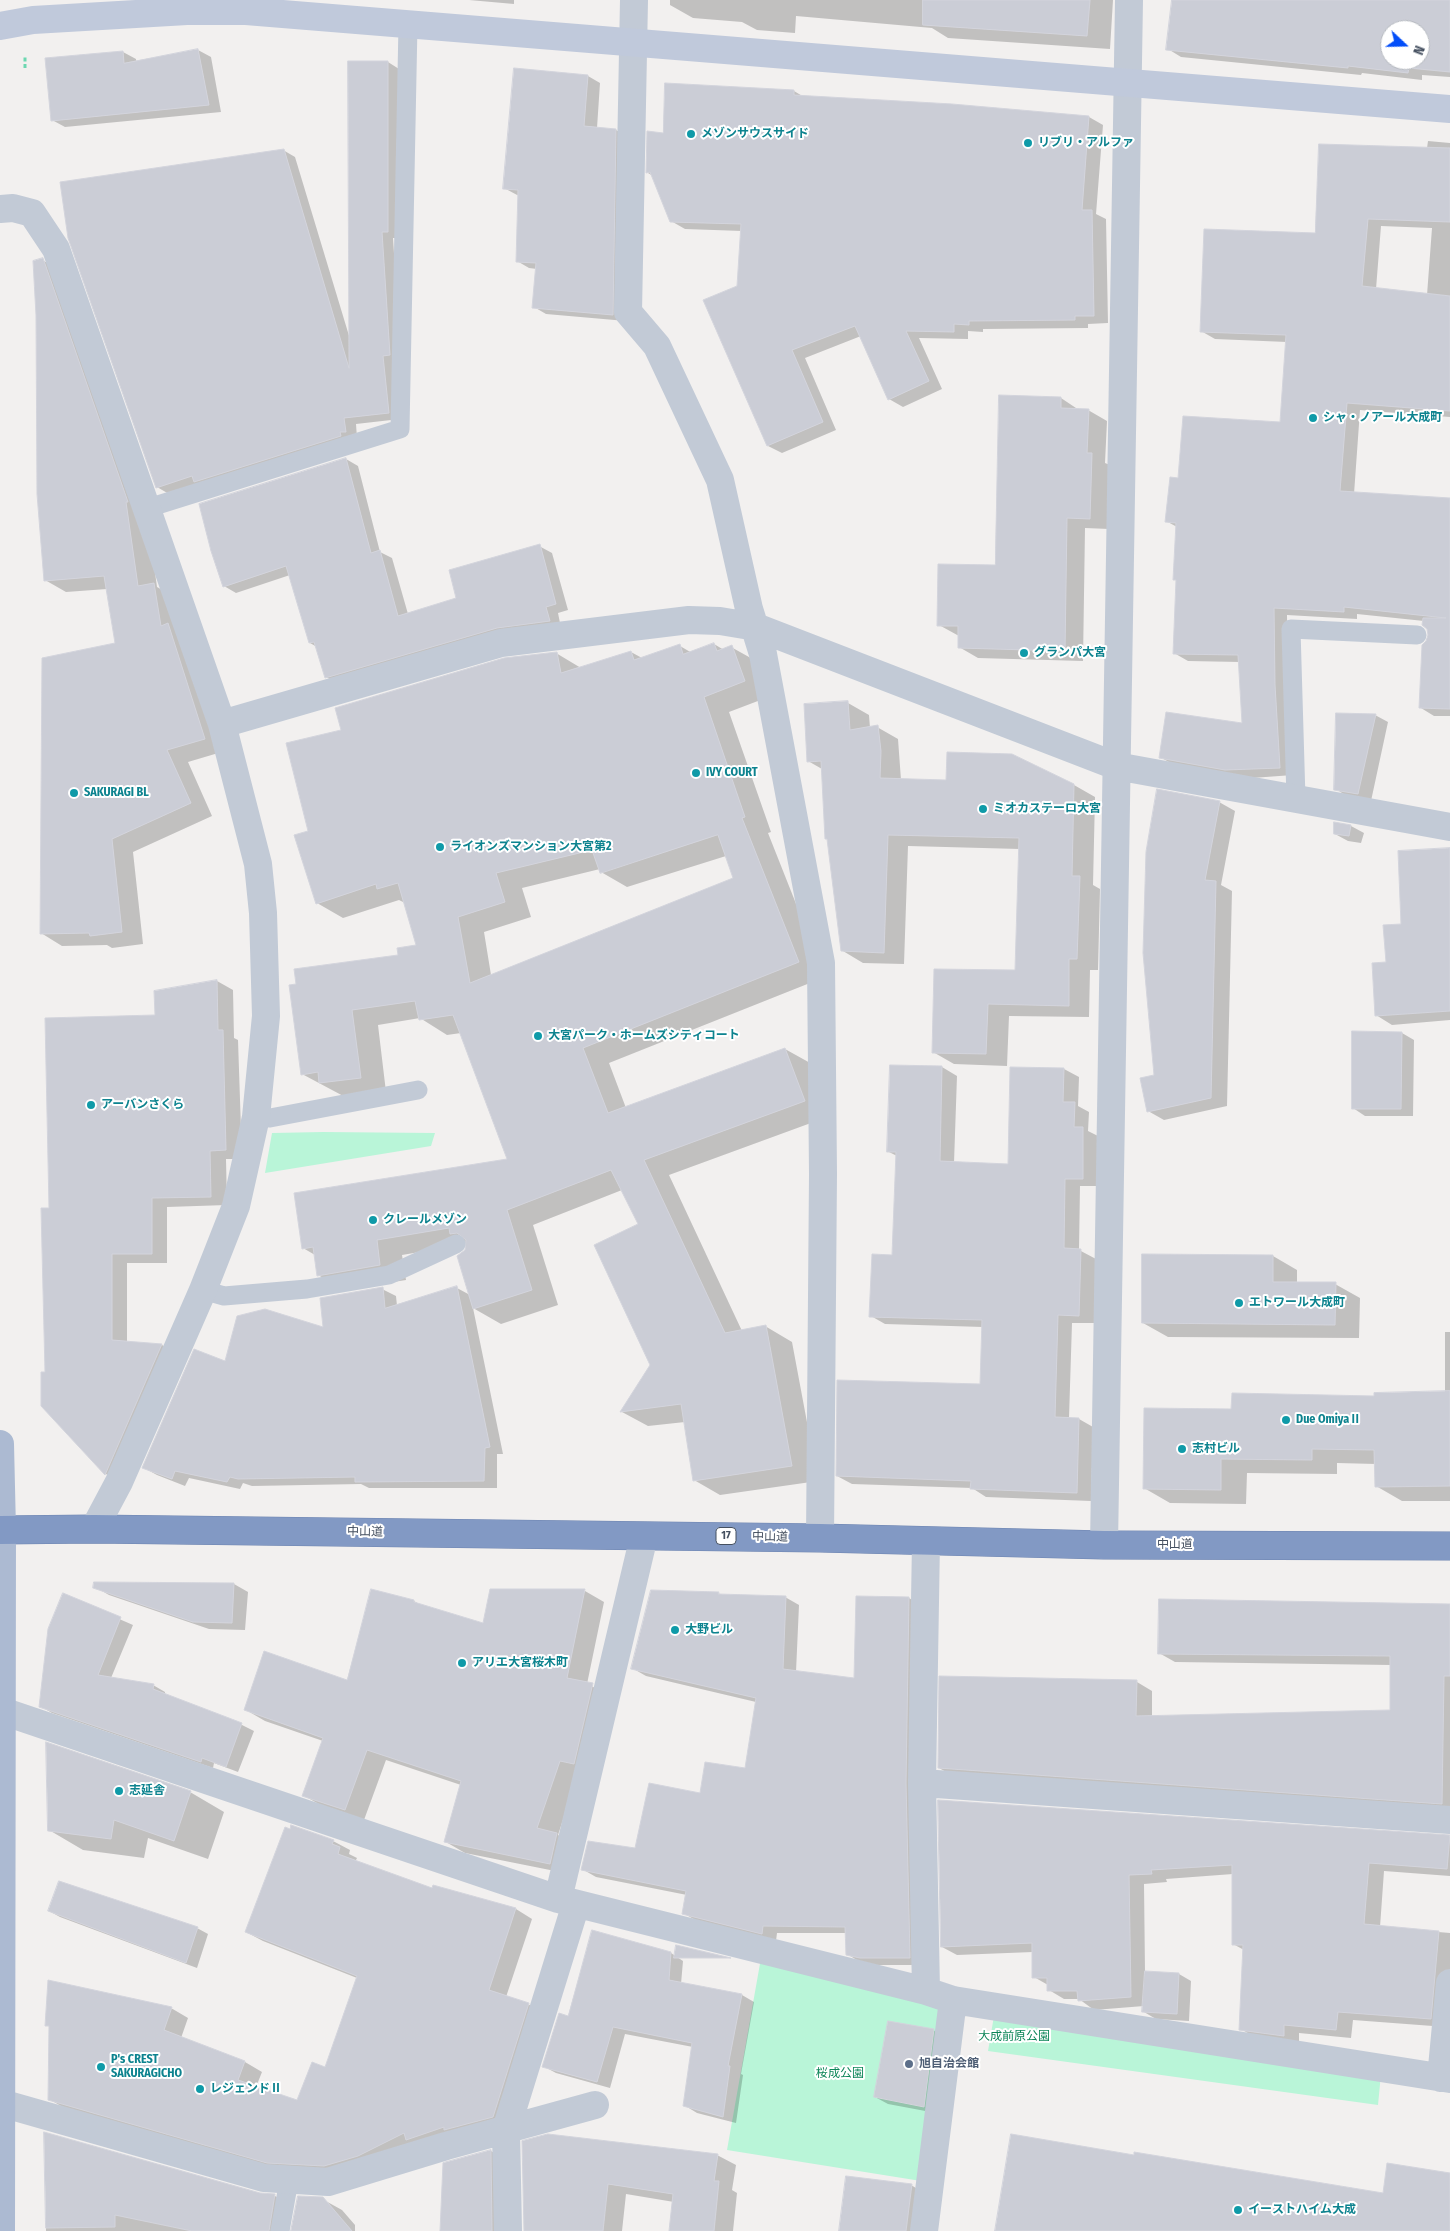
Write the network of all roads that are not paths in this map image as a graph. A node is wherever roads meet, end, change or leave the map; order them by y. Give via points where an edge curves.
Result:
1 (634, 0) edge
2 (1129, 0) edge
3 (408, 24) junction
4 (0, 26) edge
5 (633, 42) junction
6 (1127, 82) junction
7 (1450, 109) edge
8 (0, 209) edge
9 (148, 508) junction
10 (756, 627) junction
11 (1417, 635) dead end
12 (222, 724) junction
13 (1116, 766) junction
14 (1296, 799) junction
15 (1450, 827) edge
16 (418, 1090) dead end
17 (256, 1116) junction
18 (456, 1244) dead end
19 (203, 1290) junction
20 (0, 1444) edge
21 (94, 1529) junction
22 (1, 1531) edge
23 (644, 1536) junction
24 (820, 1538) junction
25 (926, 1541) junction
26 (1104, 1545) junction
27 (1450, 1546) edge
28 (2, 1711) junction
29 (922, 1783) junction
30 (1450, 1820) edge
31 (567, 1901) junction
32 (0, 1966) edge
33 (1450, 1983) edge
34 (926, 1991) junction
35 (953, 2000) junction
36 (1446, 2079) edge
37 (1, 2103) edge
38 (594, 2105) dead end
39 (506, 2130) junction
40 (289, 2180) junction
41 (1, 2231) edge
42 (280, 2231) edge
43 (508, 2231) edge
44 (924, 2231) edge

1 - 5 street
2 - 6 street
3 - 4 street via 246,11 187,10 32,20
3 - 5 street
3 - 9 lane via 400,430
5 - 6 street
5 - 10 street via 628,312 656,346 720,480
6 - 7 street
6 - 13 street
8 - 9 street via 13,208 32,213 56,249
9 - 12 street
10 - 12 street via 689,620 501,643
10 - 13 street
10 - 24 street via 821,964
11 - 14 lane via 1291,629
12 - 17 street via 258,864 263,912 266,1016
13 - 14 street
13 - 26 street
14 - 15 street
16 - 17 lane via 270,1118
17 - 19 street via 236,1206
18 - 19 lane via 389,1275 298,1290 224,1296
19 - 21 street via 119,1482
20 - 22 main road
21 - 22 highway, 中山道 / 17
21 - 23 highway, 中山道 / 17
22 - 28 main road
23 - 24 highway, 中山道 / 17
23 - 31 street
24 - 25 highway, 中山道 / 17
25 - 26 highway, 中山道 / 17
25 - 29 street
26 - 27 highway, 中山道 / 17
28 - 31 street
28 - 32 main road
29 - 30 street
29 - 34 street
31 - 34 street
31 - 39 street
32 - 37 main road
33 - 36 street
34 - 35 street
35 - 36 street
35 - 44 street
37 - 40 street via 264,2178
37 - 41 main road
38 - 39 street
39 - 40 street via 328,2182
39 - 43 street
40 - 42 lane

